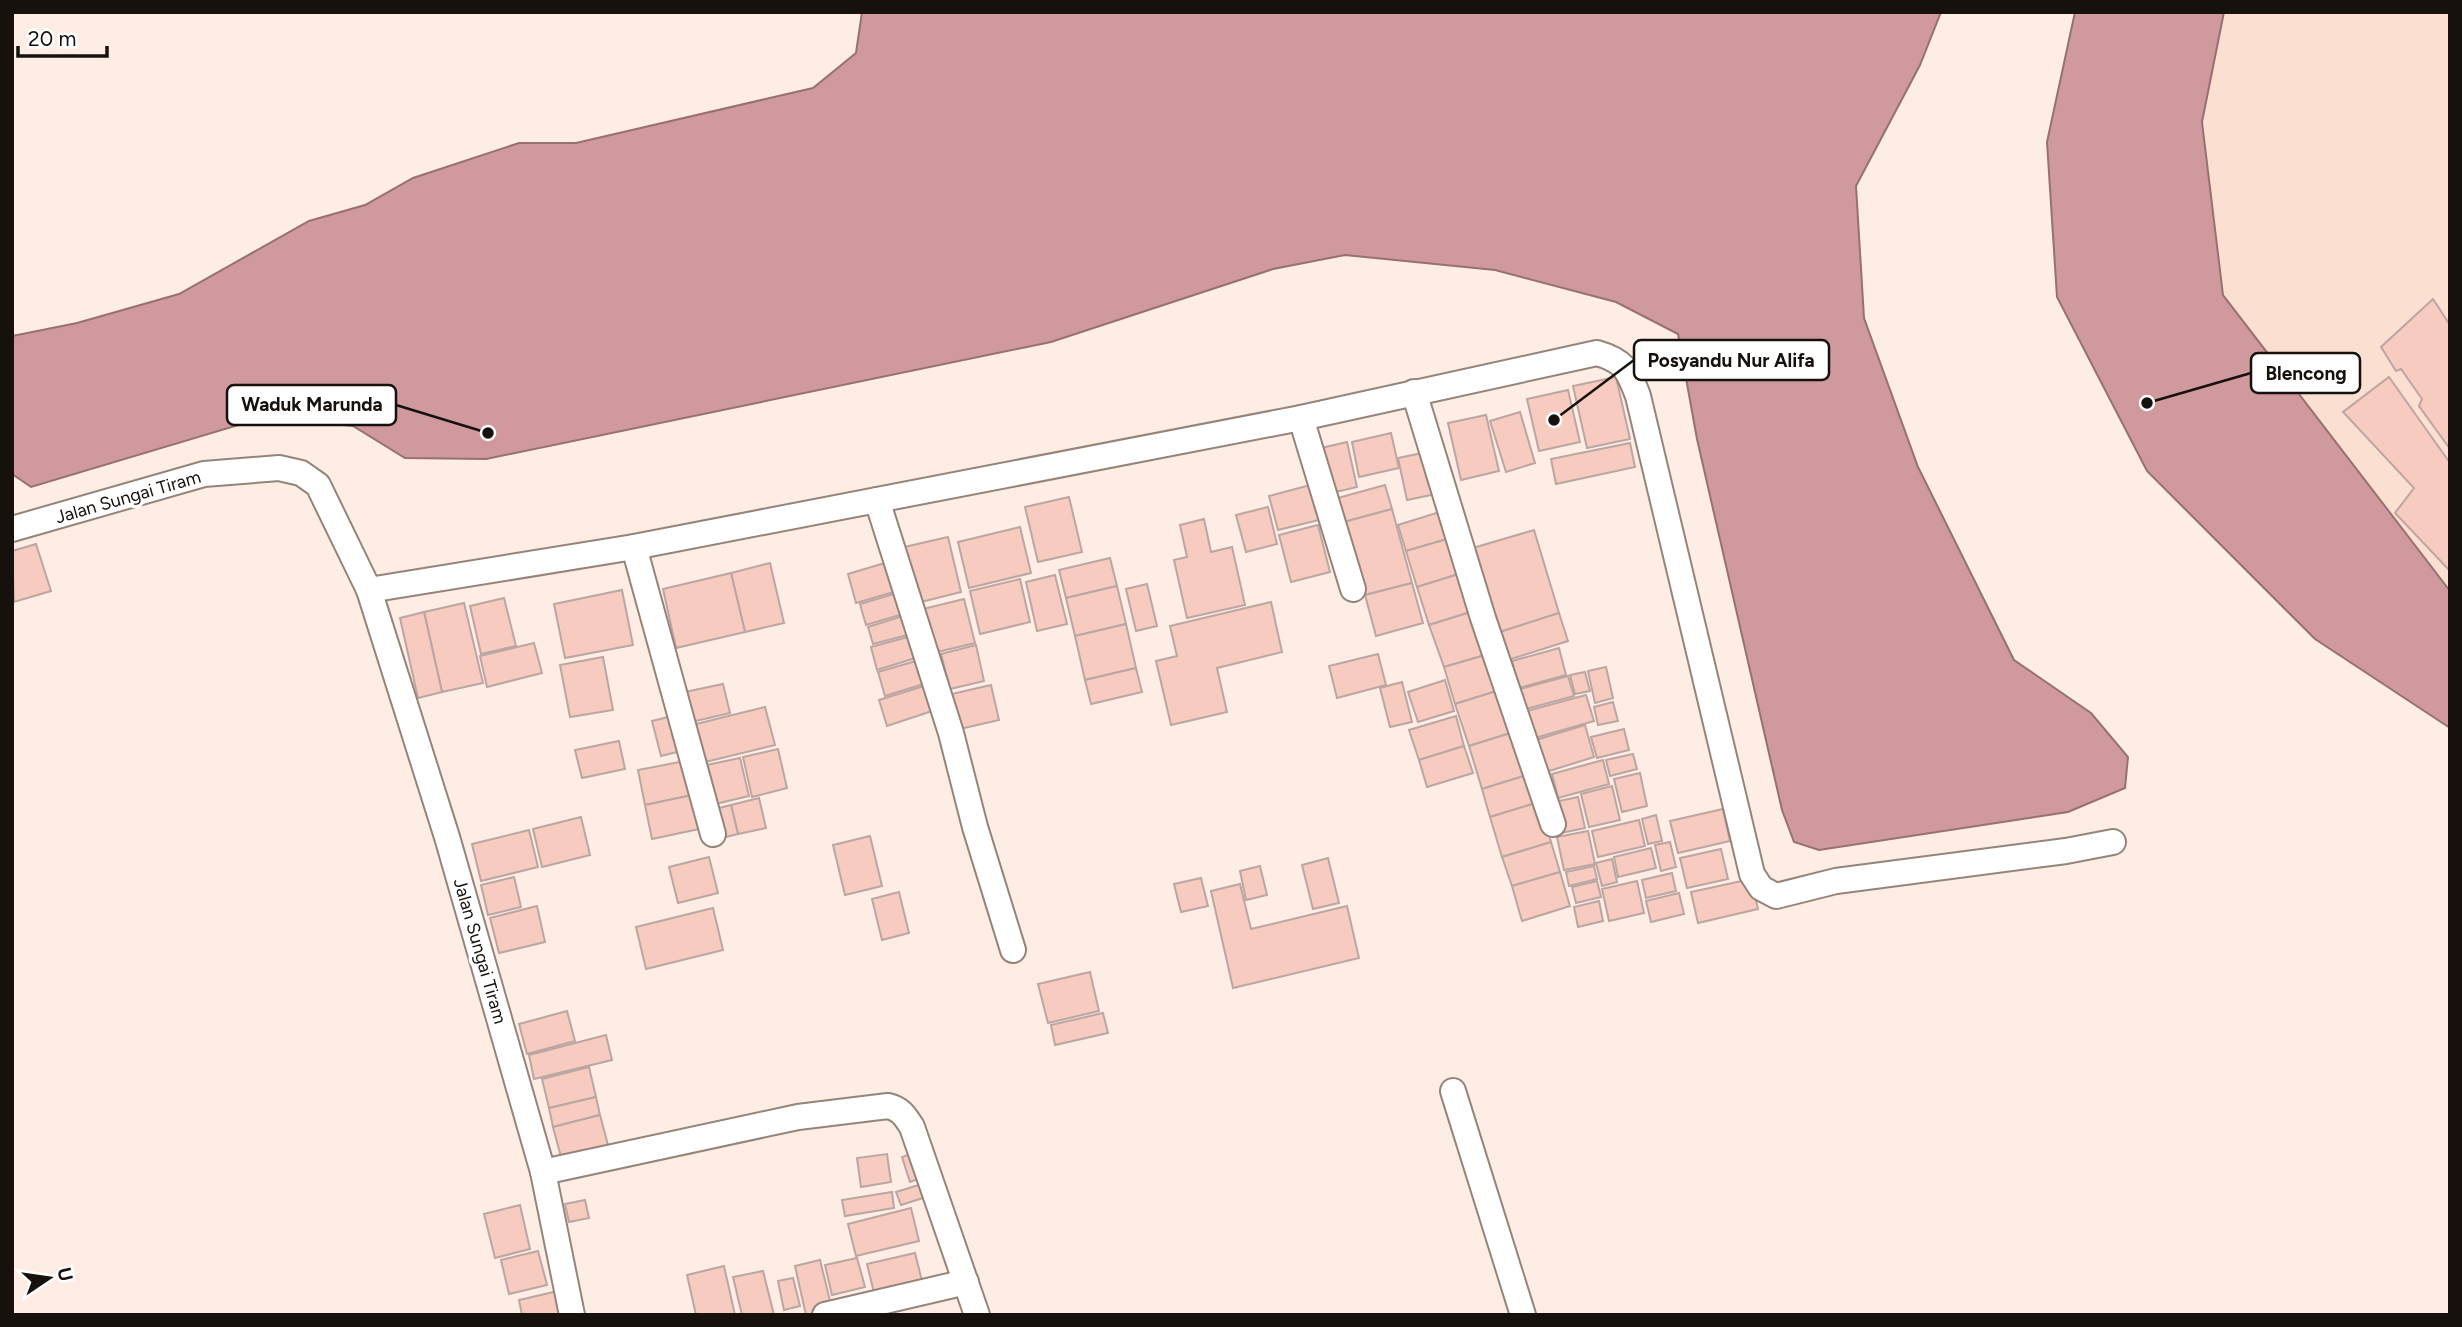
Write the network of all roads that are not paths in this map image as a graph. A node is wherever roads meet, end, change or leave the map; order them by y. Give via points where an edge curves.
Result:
1 (1414, 392) junction
2 (1301, 418) junction
3 (877, 500) junction
4 (12, 529) edge
5 (634, 547) junction
6 (1353, 589) dead end
7 (369, 590) junction
8 (1553, 824) dead end
9 (713, 834) dead end
10 (2113, 842) dead end
11 (1013, 950) dead end
12 (1452, 1091) dead end
13 (543, 1172) junction
14 (966, 1282) junction
15 (572, 1315) edge
16 (825, 1315) edge
17 (977, 1315) edge
18 (1523, 1315) edge

1 - 2 street
1 - 8 street via 1483,618
1 - 10 street via 1597,353 1617,359 1630,375 1752,874 1768,894
2 - 3 street
2 - 6 street
3 - 5 street
3 - 11 street
4 - 7 street, Jalan Sungai Tiram via 204,474 279,468 301,473 318,485
5 - 7 street
5 - 9 street
7 - 13 street, Jalan Sungai Tiram via 447,837
12 - 18 street
13 - 14 street via 798,1117 888,1106 903,1113 912,1127
13 - 15 street, Jalan Sungai Tiram
14 - 16 street
14 - 17 street

